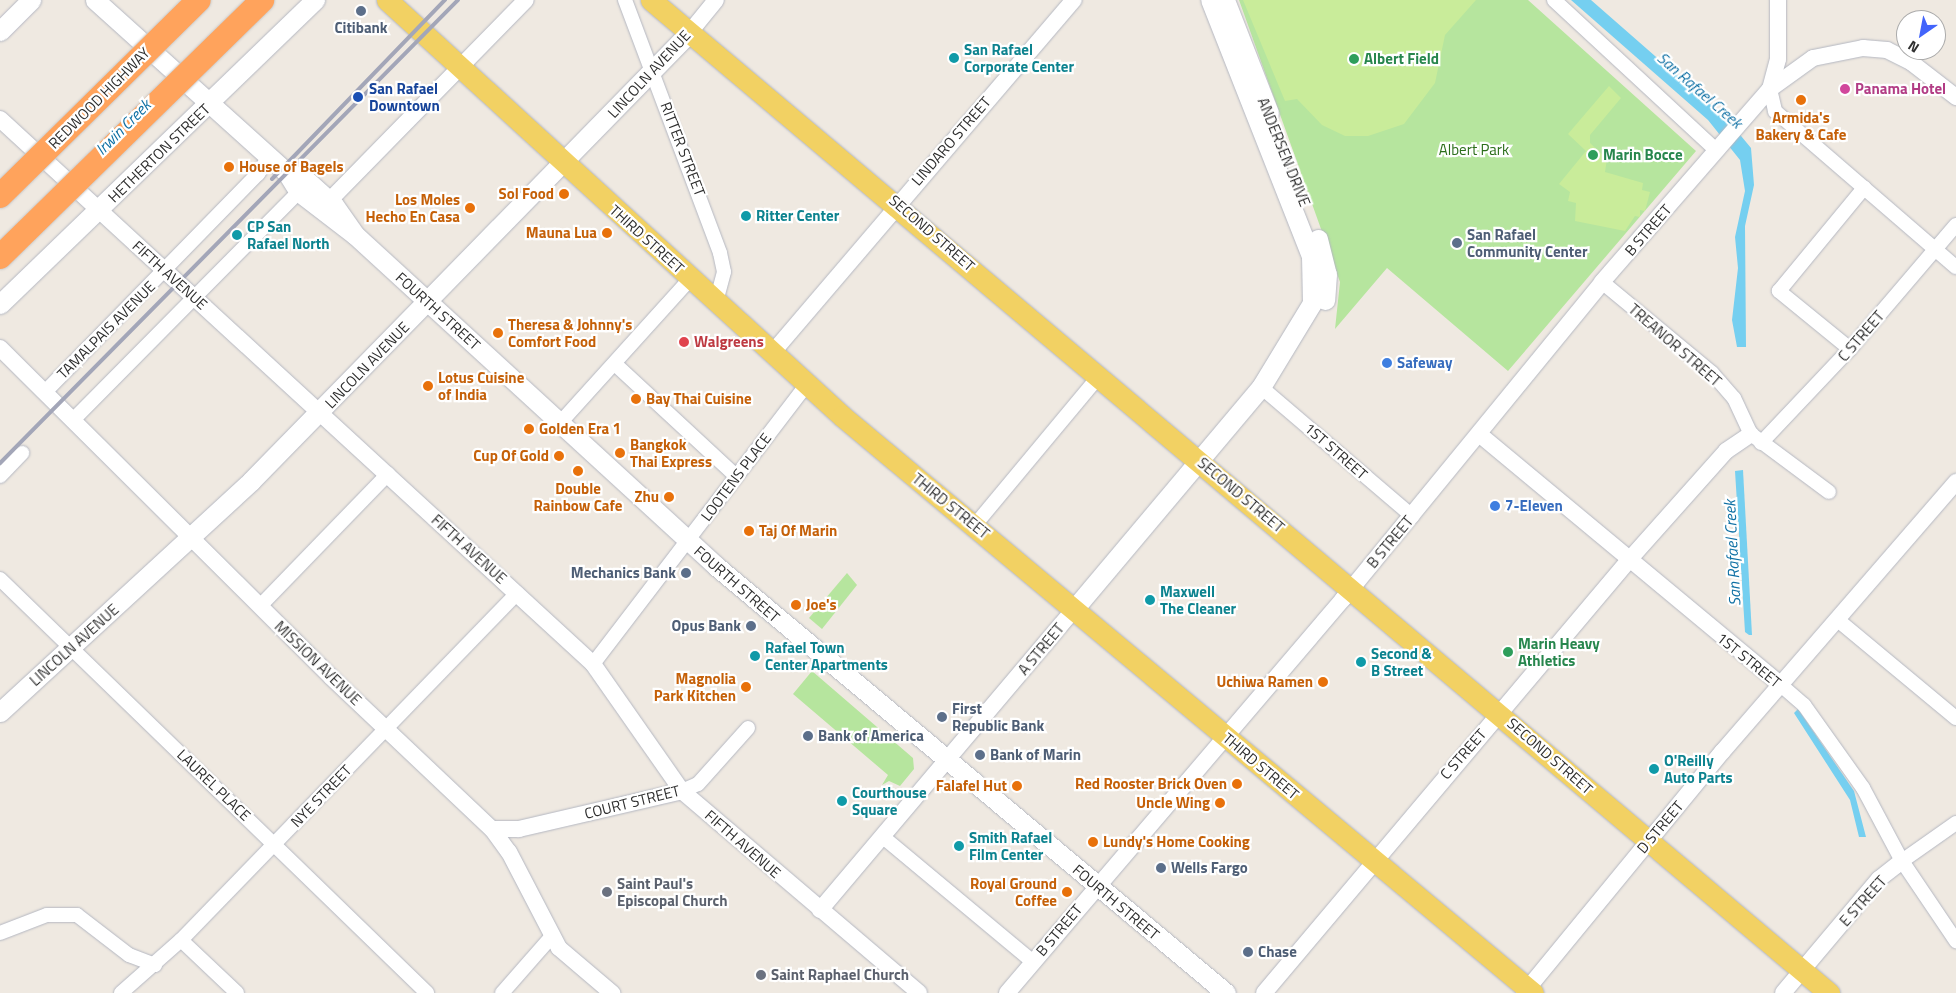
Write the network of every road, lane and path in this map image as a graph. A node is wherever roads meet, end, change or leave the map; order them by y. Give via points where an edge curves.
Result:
1 (31, 0) edge
2 (95, 0) edge
3 (199, 0) edge
4 (262, 0) edge
5 (315, 0) edge
6 (387, 0) edge
7 (526, 0) edge
8 (625, 0) edge
9 (651, 0) edge
10 (716, 0) edge
11 (1074, 0) edge
12 (1210, 0) edge
13 (1225, 0) edge
14 (1554, 0) edge
15 (1778, 0) edge
16 (0, 32) edge
17 (690, 32) junction
18 (460, 68) junction
19 (652, 74) junction
20 (1770, 89) junction
21 (1956, 96) edge
22 (209, 105) junction
23 (0, 119) edge
24 (1717, 152) junction
25 (268, 158) junction
26 (564, 162) junction
27 (288, 173) junction
28 (1864, 188) junction
29 (299, 192) junction
30 (0, 196) edge
31 (330, 201) junction
32 (897, 204) junction
33 (99, 210) junction
34 (1956, 225) edge
35 (355, 236) junction
36 (1936, 250) junction
37 (0, 257) edge
38 (1956, 267) edge
39 (165, 270) junction
40 (690, 278) junction
41 (1602, 282) junction
42 (194, 297) junction
43 (716, 301) junction
44 (428, 302) junction
45 (0, 304) edge
46 (1318, 305) junction
47 (0, 348) edge
48 (1850, 349) junction
49 (772, 352) junction
50 (614, 364) junction
51 (1099, 376) junction
52 (806, 385) junction
53 (1261, 387) junction
54 (45, 392) junction
55 (320, 412) junction
56 (73, 420) junction
57 (560, 423) junction
58 (1479, 434) junction
59 (1756, 438) junction
60 (22, 453) dead end
61 (1200, 460) junction
62 (388, 474) junction
63 (0, 476) edge
64 (736, 476) junction
65 (1956, 482) edge
66 (1829, 492) dead end
67 (1412, 516) junction
68 (975, 525) junction
69 (193, 538) junction
70 (688, 541) junction
71 (1629, 560) junction
72 (0, 579) edge
73 (1351, 589) junction
74 (517, 593) junction
75 (260, 606) junction
76 (1074, 609) junction
77 (1839, 621) junction
78 (70, 648) junction
79 (593, 664) junction
80 (1782, 686) junction
81 (0, 712) edge
82 (1499, 713) junction
83 (1956, 718) edge
84 (748, 728) dead end
85 (386, 730) junction
86 (1224, 736) junction
87 (946, 760) junction
88 (682, 790) junction
89 (1956, 823) edge
90 (492, 829) junction
91 (882, 836) junction
92 (1649, 841) junction
93 (274, 844) junction
94 (1373, 860) junction
95 (1902, 861) junction
96 (1097, 886) junction
97 (820, 910) junction
98 (0, 933) edge
99 (552, 936) junction
100 (181, 940) junction
101 (1956, 941) edge
102 (1033, 962) junction
103 (156, 965) junction
104 (1802, 971) junction
105 (1528, 992) edge
106 (121, 993) edge
107 (237, 993) edge
108 (427, 993) edge
109 (502, 993) edge
110 (612, 993) edge
111 (919, 993) edge
112 (1007, 993) edge
113 (1226, 993) edge
114 (1264, 993) edge
115 (1783, 993) edge
116 (1829, 993) edge

1 - 16 main road
2 - 22 main road, FOURTH STREET
3 - 30 highway, REDWOOD HIGHWAY, bridge
4 - 37 highway, bridge
5 - 22 main road, HETHERTON STREET
6 - 18 main road, THIRD STREET
7 - 18 street
8 - 19 street, RITTER STREET
9 - 17 main road, SECOND STREET
10 - 17 street, LINCOLN AVENUE
11 - 32 street, LINDARO STREET
12 - 46 main road, ANDERSEN DRIVE via 1311,256
13 - 46 main road, ANDERSEN DRIVE via 1324,256 1327,274
14 - 24 street
15 - 20 street via 1778,59
17 - 19 main road, LINCOLN AVENUE
17 - 32 main road, SECOND STREET
18 - 26 main road, THIRD STREET
18 - 31 street
19 - 26 main road, LINCOLN AVENUE
19 - 43 street, RITTER STREET via 720,253 724,272
20 - 21 street via 1813,58 1840,49 1863,48 1887,50 1912,63
20 - 24 street, B STREET
20 - 28 street via 1775,111
22 - 25 main road, FOURTH STREET
22 - 33 main road, HETHERTON STREET
23 - 33 street, FIFTH AVENUE
24 - 41 street, B STREET
25 - 27 main road, FOURTH STREET
25 - 39 street, TAMALPAIS AVENUE
26 - 40 main road, THIRD STREET
26 - 44 main road, LINCOLN AVENUE
27 - 29 main road, FOURTH STREET
27 - 31 main road, FOURTH STREET via 304,178
28 - 36 street
28 - 48 street via 1779,290
29 - 35 main road, FOURTH STREET
29 - 42 street
31 - 35 main road, FOURTH STREET
32 - 49 street, LINDARO STREET
32 - 51 main road, SECOND STREET
33 - 39 street, FIFTH AVENUE
33 - 45 main road, HETHERTON STREET
34 - 36 street, C STREET
35 - 44 main road, FOURTH STREET
36 - 38 street
36 - 48 street, C STREET
39 - 42 street, FIFTH AVENUE
39 - 54 street, TAMALPAIS AVENUE
40 - 43 main road, THIRD STREET
40 - 50 street
41 - 58 street, B STREET
41 - 59 street, TREANOR STREET via 1712,373 1734,398
42 - 55 street, FIFTH AVENUE
42 - 56 street
43 - 49 main road, THIRD STREET
44 - 55 main road, LINCOLN AVENUE
44 - 57 main road, FOURTH STREET
46 - 53 main road, A STREET via 1297,351
47 - 54 street, MISSION AVENUE
48 - 59 street, C STREET
49 - 52 main road, THIRD STREET
50 - 57 street
50 - 64 street
51 - 61 main road, SECOND STREET
51 - 68 street
52 - 64 street, LOOTENS PLACE
52 - 68 main road, THIRD STREET
53 - 61 main road, A STREET
53 - 67 street, 1ST STREET
54 - 56 street, MISSION AVENUE
55 - 62 street, FIFTH AVENUE
55 - 69 main road, LINCOLN AVENUE
56 - 69 street, MISSION AVENUE
57 - 70 main road, FOURTH STREET
58 - 67 street, B STREET
58 - 71 street, 1ST STREET
59 - 66 street, TREANOR STREET
59 - 71 street, C STREET via 1726,450
60 - 63 street
61 - 73 main road, SECOND STREET
61 - 76 main road, A STREET
62 - 74 street, FIFTH AVENUE
62 - 75 street
64 - 70 street, LOOTENS PLACE
65 - 77 street, D STREET
67 - 73 street, B STREET
68 - 76 main road, THIRD STREET
69 - 75 street, MISSION AVENUE
69 - 78 main road, LINCOLN AVENUE
70 - 79 street, LOOTENS PLACE
70 - 87 main road, FOURTH STREET
71 - 80 street, 1ST STREET
71 - 82 street, C STREET
72 - 78 street, LAUREL PLACE
73 - 82 main road, SECOND STREET
73 - 86 street, B STREET
74 - 79 street, FIFTH AVENUE
74 - 85 street, NYE STREET
75 - 85 street, MISSION AVENUE
76 - 86 main road, THIRD STREET
76 - 87 street, A STREET
77 - 80 street, D STREET
77 - 83 street
78 - 81 main road, LINCOLN AVENUE
78 - 93 street, LAUREL PLACE
79 - 88 street, FIFTH AVENUE
80 - 92 street, D STREET
80 - 95 street, 1ST STREET via 1804,705 1863,788
82 - 92 main road, SECOND STREET
82 - 94 street, C STREET
84 - 88 street, COURT STREET via 698,784
85 - 90 street, MISSION AVENUE
85 - 93 street, NYE STREET
86 - 94 main road, THIRD STREET
86 - 96 street, B STREET
87 - 91 street, A STREET
87 - 96 main road, FOURTH STREET
88 - 90 street, COURT STREET via 527,827
88 - 97 street, FIFTH AVENUE
89 - 95 street, E STREET
90 - 99 street, MISSION AVENUE via 509,852
91 - 97 street, A STREET
91 - 102 street
92 - 104 main road, SECOND STREET
92 - 105 street, D STREET
93 - 100 street, NYE STREET
93 - 108 street, LAUREL PLACE
94 - 105 main road, THIRD STREET
94 - 114 street, C STREET
95 - 101 street, 1ST STREET
95 - 104 street, E STREET via 1879,879
96 - 102 street, B STREET
96 - 113 main road, FOURTH STREET
97 - 111 street, FIFTH AVENUE
98 - 103 street via 47,915 77,915 129,955
99 - 109 street
99 - 110 street, MISSION AVENUE via 568,960
100 - 103 street, NYE STREET
100 - 107 street
102 - 112 street, B STREET
103 - 106 street, NYE STREET
104 - 115 street, E STREET
104 - 116 main road, SECOND STREET

